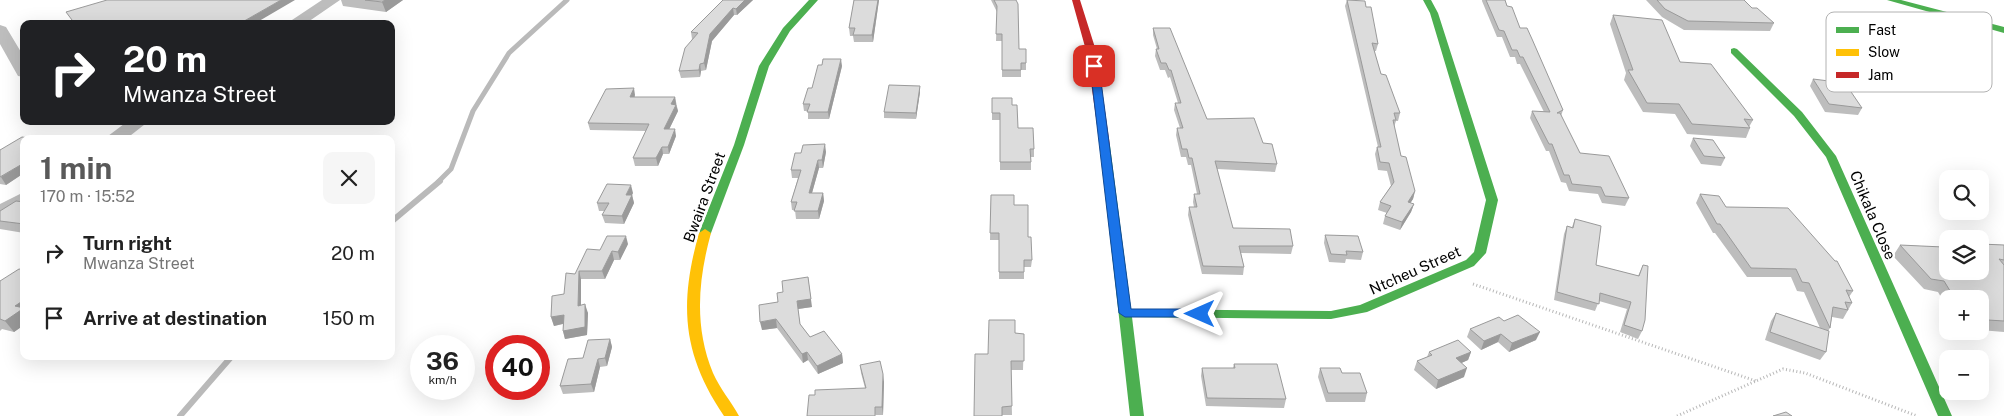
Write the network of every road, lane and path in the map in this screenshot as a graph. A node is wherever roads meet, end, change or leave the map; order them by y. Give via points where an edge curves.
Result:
1 (332, 0) edge
2 (814, 0) edge
3 (1076, 0) edge
4 (1427, 0) edge
5 (1891, 0) edge
6 (1936, 12) edge
7 (300, 20) edge
8 (0, 30) edge
9 (1734, 51) dead end
10 (20, 65) edge
11 (134, 125) edge
12 (120, 135) edge
13 (20, 200) edge
14 (0, 213) edge
15 (1444, 274) junction
16 (1125, 313) junction
17 (1756, 381) junction
18 (732, 416) edge
19 (1137, 416) edge
20 (1678, 416) edge
21 (1917, 416) edge
22 (1945, 416) edge

1 - 7 street
2 - 18 main road, Bwaira Street via 764,65 697,259 693,308 701,362 708,383
3 - 16 main road via 1085,20 1098,85
4 - 15 main road, Ntcheu Street via 1434,13 1492,200 1480,253 1470,263
5 - 6 main road
8 - 10 street
9 - 22 main road, Chikala Close via 1775,90 1831,156
11 - 12 street
13 - 14 street
15 - 16 main road, Ntcheu Street via 1363,309 1331,315
15 - 17 path
16 - 19 main road
17 - 20 path
17 - 21 path via 1783,369 1805,373

